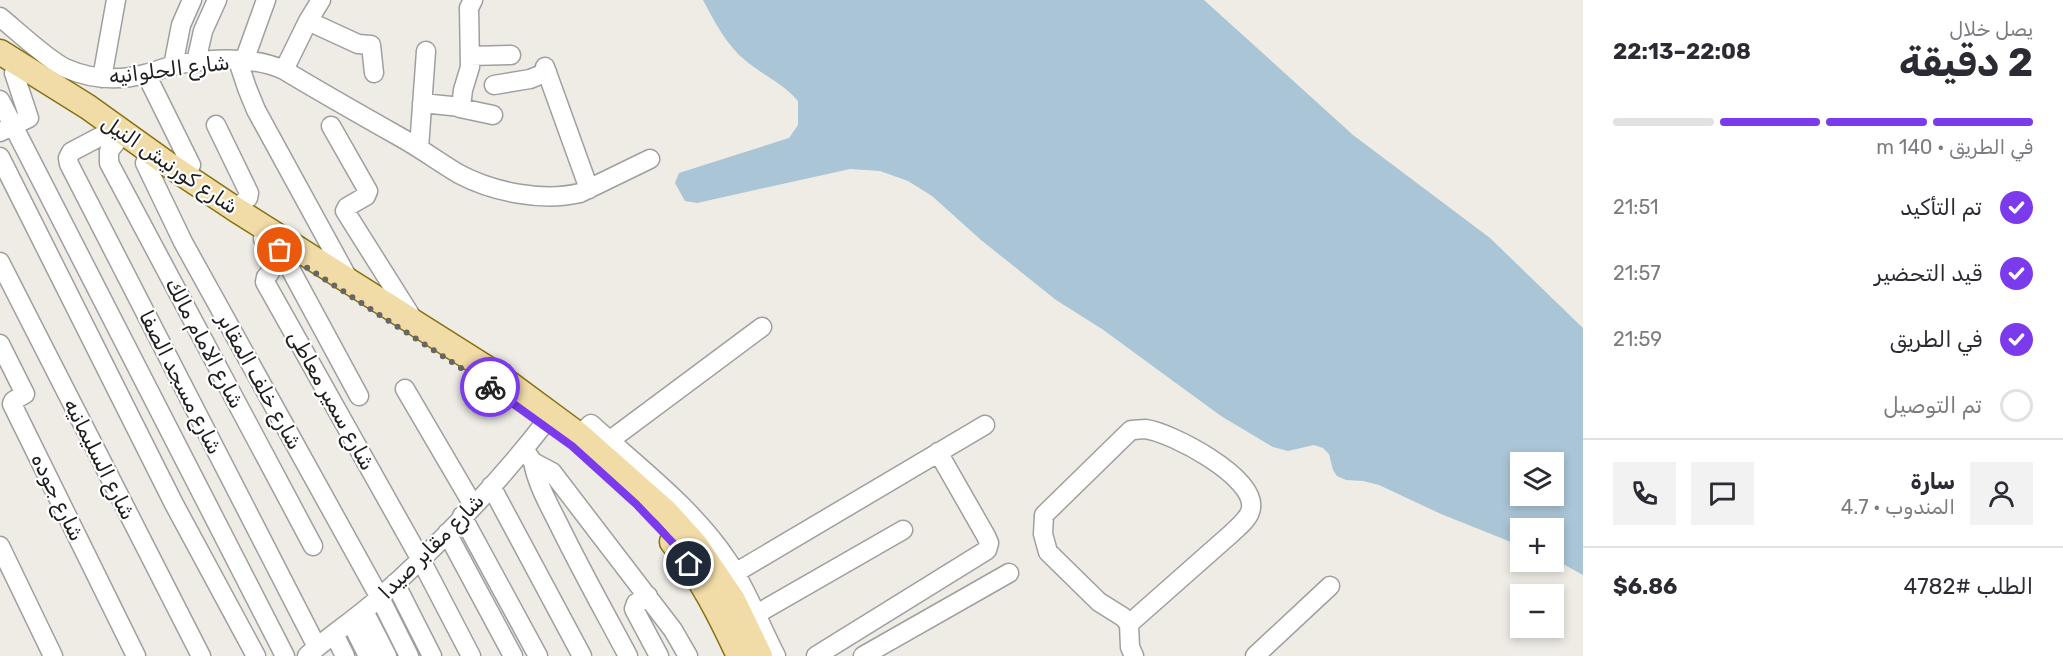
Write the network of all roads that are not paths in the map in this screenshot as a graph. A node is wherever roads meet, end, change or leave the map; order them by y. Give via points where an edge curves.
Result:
1 (116, 0) edge
2 (192, 0) edge
3 (217, 0) edge
4 (266, 0) edge
5 (321, 0) edge
6 (470, 0) edge
7 (0, 17) edge
8 (308, 21) junction
9 (426, 51) dead end
10 (0, 52) edge
11 (511, 55) dead end
12 (470, 56) junction
13 (241, 61) junction
14 (196, 62) junction
15 (173, 66) junction
16 (7, 68) edge
17 (284, 70) junction
18 (374, 73) dead end
19 (146, 74) junction
20 (102, 78) junction
21 (494, 85) dead end
22 (0, 100) edge
23 (422, 103) junction
24 (460, 108) junction
25 (494, 115) dead end
26 (216, 125) dead end
27 (331, 126) dead end
28 (7, 129) edge
29 (112, 137) junction
30 (424, 152) junction
31 (0, 157) edge
32 (650, 159) dead end
33 (145, 163) junction
34 (185, 176) junction
35 (589, 189) junction
36 (235, 208) junction
37 (272, 244) junction
38 (0, 262) edge
39 (349, 280) junction
40 (415, 323) junction
41 (762, 327) dead end
42 (0, 344) edge
43 (405, 389) dead end
44 (359, 396) dead end
45 (544, 424) junction
46 (985, 425) dead end
47 (579, 435) junction
48 (609, 441) junction
49 (939, 452) junction
50 (529, 455) junction
51 (491, 486) junction
52 (468, 511) junction
53 (661, 518) junction
54 (903, 530) dead end
55 (447, 533) junction
56 (0, 546) edge
57 (313, 546) dead end
58 (421, 560) junction
59 (735, 573) junction
60 (1009, 573) dead end
61 (395, 583) junction
62 (1330, 586) dead end
63 (648, 596) junction
64 (380, 598) junction
65 (756, 615) junction
66 (358, 617) junction
67 (1129, 624) junction
68 (334, 634) junction
69 (312, 652) edge
70 (53, 656) edge
71 (136, 656) edge
72 (201, 656) edge
73 (256, 656) edge
74 (285, 656) edge
75 (345, 656) edge
76 (368, 656) edge
77 (387, 656) edge
78 (410, 656) edge
79 (432, 656) edge
80 (471, 656) edge
81 (513, 656) edge
82 (538, 656) edge
83 (582, 656) edge
84 (628, 656) edge
85 (659, 656) edge
86 (688, 656) edge
87 (739, 656) edge
88 (760, 656) edge
89 (776, 656) edge
90 (816, 656) edge
91 (862, 656) edge
92 (1134, 656) edge
93 (1256, 656) edge

1 - 20 street
2 - 15 street
3 - 14 street via 203,31
4 - 13 street
5 - 8 street
6 - 12 street
7 - 20 street, شارع الحلوانيه via 61,66
8 - 17 street
8 - 18 street via 358,44 371,45
9 - 23 street
10 - 34 main road, شارع كورنيش النيل via 88,107
11 - 12 street
12 - 24 street
13 - 14 street, شارع الحلوانيه
13 - 17 street, شارع الحلوانيه
13 - 39 street via 246,88 256,110
14 - 15 street, شارع الحلوانيه
15 - 19 street, شارع الحلوانيه
16 - 28 street via 29,118
16 - 29 main road, شارع كورنيش النيل
17 - 30 street, شارع الحلوانيه
19 - 20 street, شارع الحلوانيه
19 - 34 street via 191,165
21 - 35 street via 530,79 545,70
22 - 28 street
23 - 24 street
23 - 30 street
24 - 25 street
26 - 36 street via 249,193
27 - 40 street via 368,191 345,211
28 - 74 street
29 - 33 main road, شارع كورنيش النيل
29 - 57 street, شارع الامام مالك via 109,163
29 - 69 street, شارع مسجد الصفا via 71,152 69,164
30 - 35 street, شارع الحلوانيه via 461,175 502,190 567,196
31 - 73 street via 174,504
32 - 35 street, شارع الحلوانيه
33 - 37 main road, شارع كورنيش النيل
33 - 64 street, شارع خلف المقابر via 183,242
34 - 36 main road, شارع كورنيش النيل
36 - 39 main road, شارع كورنيش النيل
37 - 44 street
37 - 45 main road, شارع كورنيش النيل
37 - 58 street, شارع سمير معاطى via 273,266 266,282
38 - 72 street, شارع السليمانيه
39 - 40 main road, شارع كورنيش النيل
40 - 47 main road, شارع كورنيش النيل via 499,376
41 - 48 street
42 - 71 street, شارع جوده via 25,394 12,404
43 - 52 street
45 - 50 street, شارع مقابر صيدا
45 - 53 main road, شارع كورنيش النيل
46 - 49 street
47 - 48 street via 591,424
47 - 53 main road, شارع كورنيش النيل
48 - 59 street via 699,524
49 - 59 street
49 - 90 street via 986,536 987,550
50 - 51 street, شارع مقابر صيدا
50 - 63 street via 552,472
50 - 84 street via 546,499
51 - 52 street, شارع مقابر صيدا
51 - 83 street
52 - 55 street, شارع مقابر صيدا
52 - 82 street
53 - 87 main road, شارع كورنيش النيل via 673,543 704,586
53 - 88 main road, شارع كورنيش النيل via 695,544 721,580
54 - 65 street
55 - 58 street, شارع مقابر صيدا
55 - 81 street
56 - 70 street
58 - 61 street, شارع مقابر صيدا
58 - 80 street
59 - 65 street
60 - 91 street
61 - 64 street, شارع مقابر صيدا
61 - 79 street
62 - 93 street
63 - 85 street via 636,603 634,609
63 - 86 street
64 - 66 street, شارع مقابر صيدا
64 - 78 street, شارع خلف المقابر
65 - 89 street
66 - 68 street, شارع مقابر صيدا
66 - 76 street
66 - 77 street
67 - 67 street via 1099,602 1048,552 1043,534 1044,515 1131,430 1146,429 1173,438 1232,474 1248,492 1251,508 1232,533
67 - 92 street
68 - 69 street, شارع مقابر صيدا
68 - 75 street

